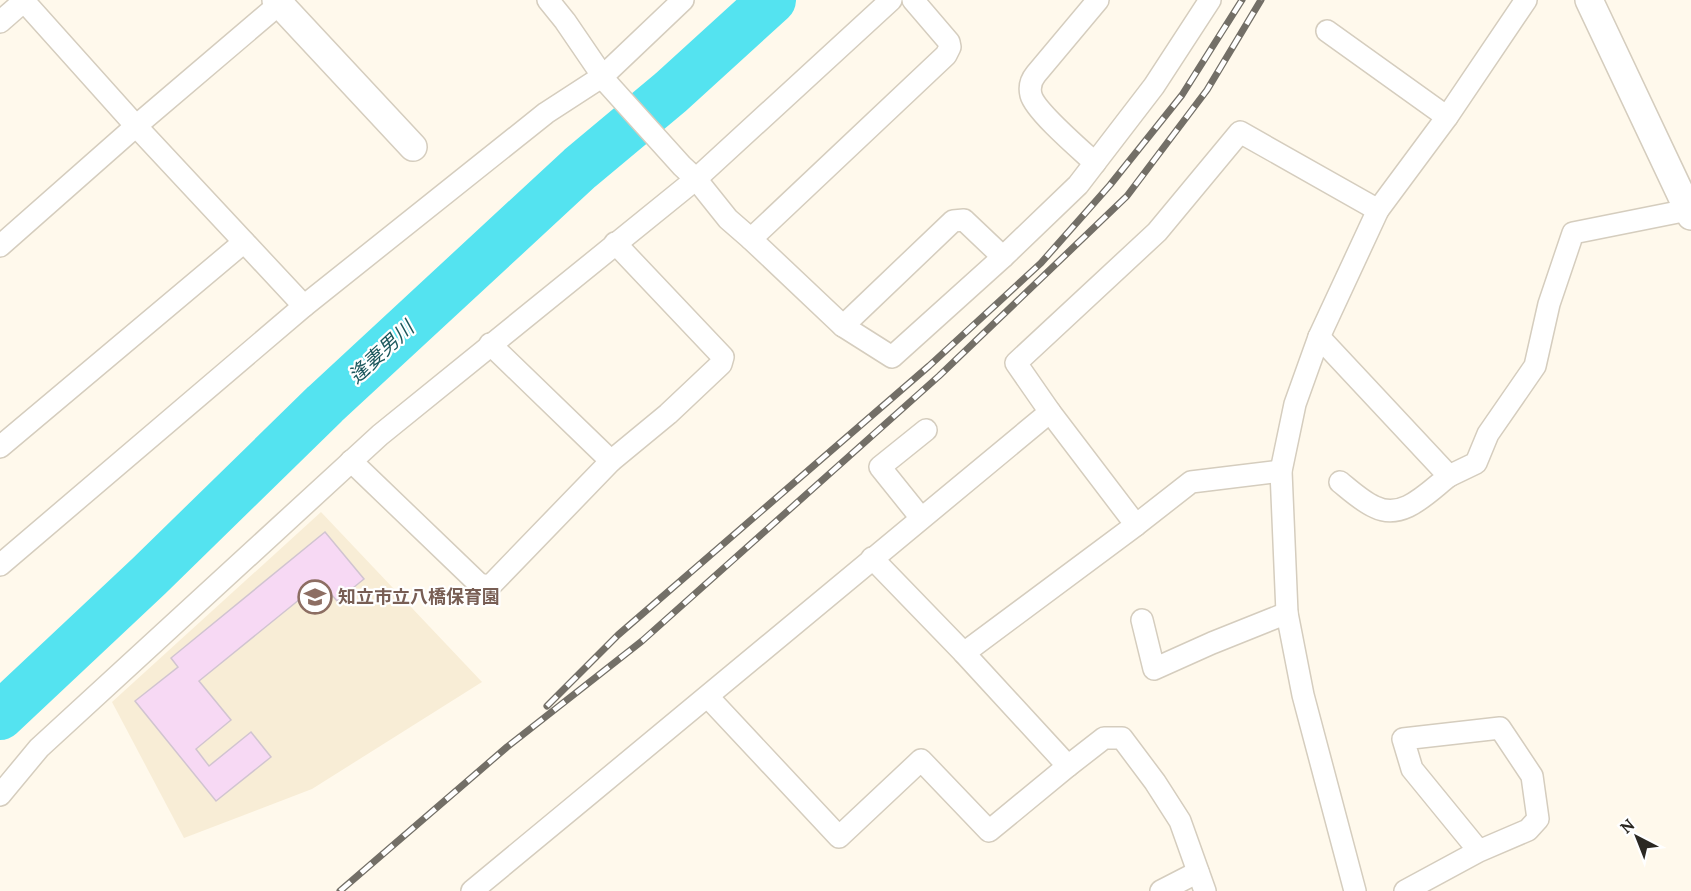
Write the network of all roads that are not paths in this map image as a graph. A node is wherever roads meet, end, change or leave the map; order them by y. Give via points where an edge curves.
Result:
1 (548, 0) edge
2 (683, 0) edge
3 (891, 0) edge
4 (913, 0) edge
5 (1098, 0) edge
6 (1210, 0) edge
7 (1526, 0) edge
8 (1589, 0) edge
9 (23, 1) edge
10 (280, 1) edge
11 (0, 22) edge
12 (1326, 31) dead end
13 (605, 80) junction
14 (1448, 117) junction
15 (136, 126) junction
16 (413, 147) dead end
17 (1095, 163) junction
18 (689, 172) junction
19 (1378, 210) junction
20 (1690, 213) edge
21 (751, 239) junction
22 (244, 242) junction
23 (615, 243) junction
24 (0, 246) edge
25 (1003, 257) junction
26 (304, 306) junction
27 (843, 326) junction
28 (1319, 338) junction
29 (490, 344) junction
30 (1050, 412) junction
31 (926, 430) dead end
32 (0, 447) edge
33 (351, 461) junction
34 (611, 461) junction
35 (1281, 471) junction
36 (1449, 476) junction
37 (1340, 482) dead end
38 (921, 518) junction
39 (1136, 525) junction
40 (872, 558) junction
41 (0, 565) edge
42 (1287, 614) junction
43 (1142, 620) dead end
44 (964, 653) junction
45 (708, 697) junction
46 (1068, 766) junction
47 (0, 795) edge
48 (1479, 851) junction
49 (1201, 882) edge
50 (472, 891) edge
51 (1161, 891) edge
52 (1355, 891) edge
53 (1405, 891) edge

1 - 13 street
2 - 13 street
3 - 18 street
4 - 21 street via 949,42 946,55
5 - 17 street via 1030,86 1032,99
6 - 17 street via 1154,86
7 - 14 street
8 - 20 street
9 - 11 street
9 - 15 street
10 - 15 street
10 - 16 street
12 - 14 street
13 - 18 street
13 - 26 street via 546,113
14 - 19 street
15 - 22 street
15 - 24 street
17 - 25 street via 1078,185
18 - 21 street via 728,219
18 - 23 street
19 - 28 street
19 - 30 street via 1240,132 1157,232 1016,363
20 - 36 street via 1573,232 1549,304 1535,366 1488,434 1476,463
21 - 27 street
22 - 26 street
22 - 32 street
23 - 29 street
23 - 34 street via 723,357 721,364 668,414
25 - 27 street via 892,357
25 - 27 street via 964,220 952,221
26 - 41 street
28 - 35 street via 1295,404
28 - 36 street
29 - 33 street
29 - 34 street
30 - 38 street
30 - 39 street
31 - 38 street via 880,467
33 - 34 street via 484,586 492,584
33 - 47 street via 39,748
35 - 39 street via 1191,482
35 - 42 street
36 - 37 street via 1405,510 1385,512
38 - 40 street
39 - 44 street
40 - 44 street
40 - 45 street
42 - 43 street via 1154,669
42 - 52 street via 1303,695
44 - 46 street
45 - 46 street via 839,837 921,760 989,831
45 - 50 street
46 - 49 street via 1104,738 1122,738 1180,821
48 - 48 street via 1528,830 1538,819 1532,776 1500,728 1403,739 1412,769
48 - 53 street
49 - 51 street

